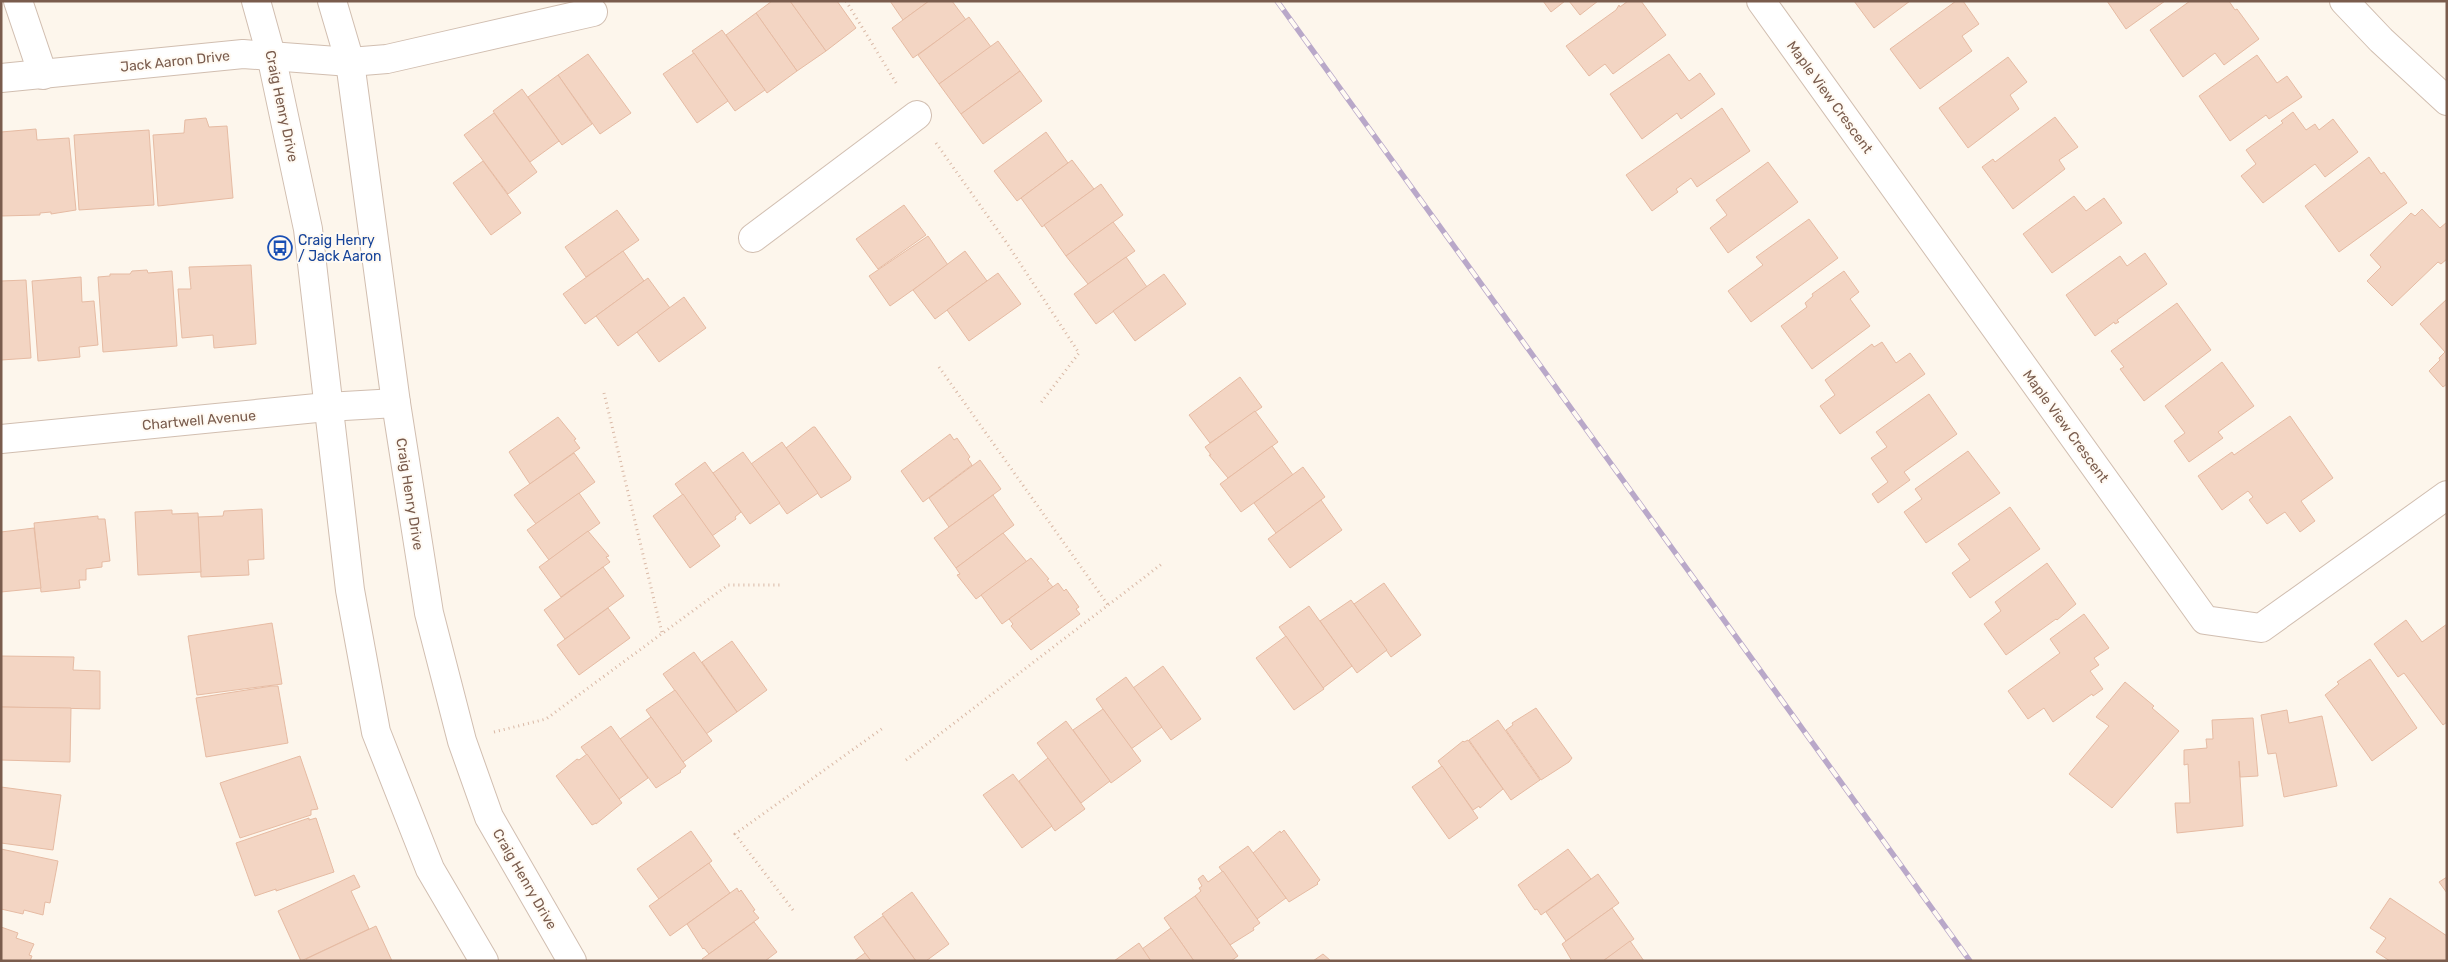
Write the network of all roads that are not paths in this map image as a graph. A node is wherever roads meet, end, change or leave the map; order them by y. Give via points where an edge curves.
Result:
1 (18, 1) edge
2 (256, 1) edge
3 (332, 1) edge
4 (1761, 1) edge
5 (2344, 1) edge
6 (594, 12) dead end
7 (271, 55) junction
8 (350, 62) junction
9 (43, 75) junction
10 (1, 78) edge
11 (2447, 102) edge
12 (917, 115) road end
13 (753, 238) dead end
14 (396, 403) junction
15 (328, 407) junction
16 (1, 439) edge
17 (2447, 495) edge
18 (484, 961) edge
19 (572, 961) edge

1 - 9 street
2 - 7 street, Craig Henry Drive
3 - 8 street, Craig Henry Drive
4 - 17 street, Maple View Crescent via 2205,620 2261,628
5 - 11 street via 2380,40
6 - 8 street, Jack Aaron Drive via 387,59
7 - 8 street, Jack Aaron Drive
7 - 9 street, Jack Aaron Drive via 226,55
7 - 15 street, Craig Henry Drive via 308,229
8 - 14 street, Craig Henry Drive
9 - 10 street, Jack Aaron Drive
12 - 13 street
14 - 15 street, Chartwell Avenue
14 - 19 street, Craig Henry Drive via 429,613 462,741 489,817
15 - 16 street, Chartwell Avenue
15 - 18 street, Craig Henry Drive via 350,590 376,732 430,869

